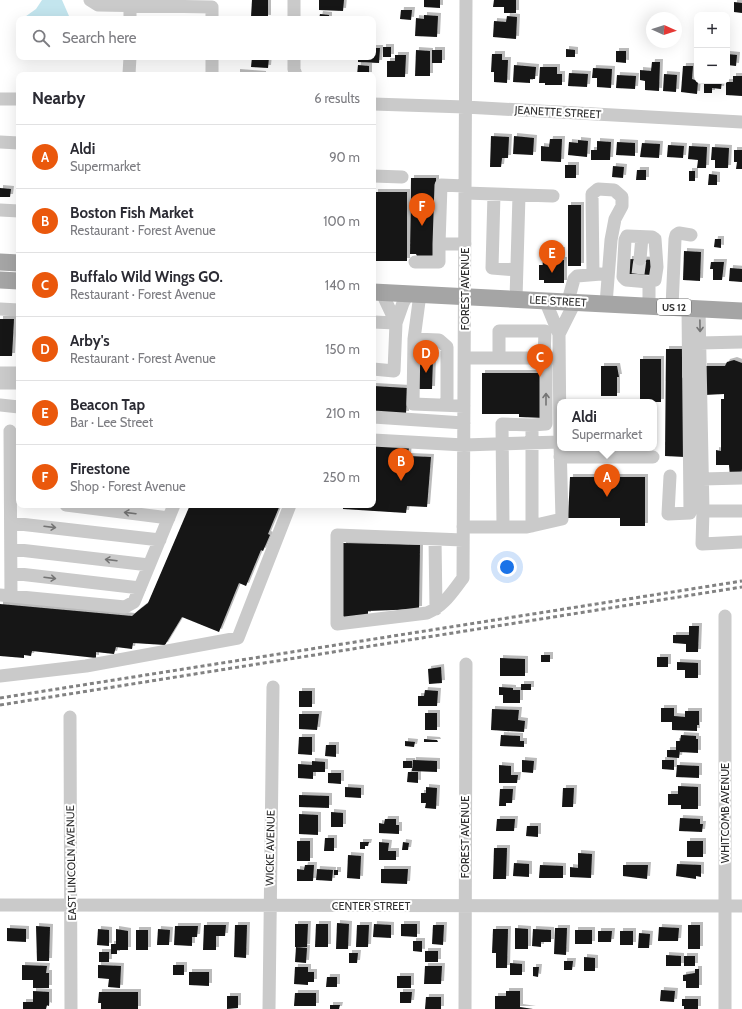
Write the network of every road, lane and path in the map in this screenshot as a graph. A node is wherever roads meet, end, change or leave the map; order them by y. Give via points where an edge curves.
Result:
1 (90, 0) edge
2 (294, 0) edge
3 (466, 0) edge
4 (159, 3) edge
5 (130, 12) edge
6 (212, 13) edge
7 (294, 16) edge
8 (130, 60) edge
9 (212, 60) edge
10 (294, 60) edge
11 (130, 72) edge
12 (212, 72) dead end
13 (295, 72) edge
14 (0, 99) edge
15 (16, 100) edge
16 (376, 104) edge
17 (465, 107) junction
18 (742, 122) edge
19 (0, 142) edge
20 (16, 143) edge
21 (376, 176) edge
22 (402, 177) dead end
23 (465, 190) junction
24 (494, 194) junction
25 (519, 195) junction
26 (554, 196) dead end
27 (0, 210) edge
28 (16, 211) edge
29 (691, 235) dead end
30 (642, 237) junction
31 (439, 244) junction
32 (465, 244) junction
33 (640, 259) tunnel mouth
34 (0, 262) edge
35 (415, 262) dead end
36 (16, 263) edge
37 (516, 270) junction
38 (593, 274) junction
39 (608, 274) junction
40 (642, 279) junction
41 (0, 280) edge
42 (16, 281) edge
43 (377, 292) edge
44 (414, 294) junction
45 (465, 296) junction
46 (516, 299) junction
47 (546, 300) junction
48 (571, 302) junction
49 (606, 304) junction
50 (649, 306) junction
51 (686, 308) junction
52 (0, 309) edge
53 (16, 310) edge
54 (742, 311) edge
55 (376, 322) edge
56 (396, 323) junction
57 (559, 334) junction
58 (414, 339) junction
59 (742, 342) edge
60 (700, 343) junction
61 (465, 358) junction
62 (499, 358) junction
63 (545, 358) junction
64 (559, 358) junction
65 (376, 369) edge
66 (0, 372) edge
67 (16, 373) edge
68 (0, 383) edge
69 (16, 383) edge
70 (559, 399) edge
71 (0, 405) edge
72 (447, 405) junction
73 (464, 406) junction
74 (16, 407) edge
75 (376, 417) edge
76 (464, 423) junction
77 (532, 425) junction
78 (10, 431) edge
79 (376, 440) edge
80 (532, 442) junction
81 (557, 442) edge
82 (502, 443) junction
83 (464, 445) junction
84 (15, 451) edge
85 (560, 451) edge
86 (560, 457) junction
87 (653, 458) dead end
88 (15, 475) edge
89 (670, 476) dead end
90 (742, 478) edge
91 (702, 479) junction
92 (15, 498) edge
93 (90, 508) edge
94 (173, 508) edge
95 (289, 508) edge
96 (703, 510) junction
97 (742, 511) edge
98 (169, 518) junction
99 (11, 523) junction
100 (532, 526) junction
101 (463, 527) junction
102 (503, 527) junction
103 (435, 539) junction
104 (160, 540) junction
105 (463, 540) junction
106 (742, 542) edge
107 (11, 549) junction
108 (149, 565) junction
109 (11, 573) junction
110 (140, 588) junction
111 (5, 595) edge
112 (436, 609) junction
113 (725, 616) dead end
114 (466, 664) dead end
115 (0, 676) edge
116 (273, 687) dead end
117 (70, 717) dead end
118 (0, 905) edge
119 (72, 905) junction
120 (270, 906) junction
121 (465, 906) junction
122 (726, 906) junction
123 (742, 906) edge
124 (71, 1009) edge
125 (269, 1009) edge
126 (465, 1009) edge
127 (725, 1009) edge

1 - 5 street via 98,5
2 - 7 street
3 - 17 street, FOREST AVENUE
4 - 5 street
4 - 6 street
8 - 11 street
9 - 12 street
10 - 13 street
14 - 15 street
16 - 17 street, JEANETTE STREET
17 - 18 street, JEANETTE STREET
17 - 23 street, FOREST AVENUE
19 - 20 street
21 - 22 street
23 - 24 street
23 - 31 street via 440,185
23 - 32 street, FOREST AVENUE
24 - 25 street
24 - 37 street via 492,268
25 - 26 street
25 - 37 street
27 - 28 street
29 - 51 street via 676,235
30 - 33 street
30 - 40 street via 655,239 657,274 655,280
30 - 40 street via 626,236 623,277 626,280
31 - 32 street
31 - 35 street via 439,262
32 - 45 street, FOREST AVENUE
34 - 36 main road
37 - 46 street
38 - 39 street
38 - 39 street via 592,194 598,190 608,189 619,193 622,202 621,211 615,219
38 - 48 street via 580,275 574,279
39 - 49 street
40 - 50 street
41 - 42 main road
43 - 44 main road, LEE STREET / US 12
43 - 56 street
44 - 45 main road, LEE STREET / US 12
44 - 56 street via 402,303
44 - 58 street
45 - 46 main road, LEE STREET / US 12
45 - 61 street, FOREST AVENUE
46 - 47 main road, LEE STREET / US 12
47 - 48 main road, LEE STREET / US 12
47 - 57 street
48 - 49 main road, LEE STREET / US 12
48 - 57 street
49 - 50 main road, LEE STREET / US 12
50 - 51 main road, LEE STREET / US 12
51 - 54 main road, LEE STREET / US 12
51 -> 60 street
51 - 89 street via 690,513 668,514
52 - 53 street
55 - 56 street
56 - 65 street via 394,371
57 - 64 street
58 - 72 street via 439,340 447,347
58 - 72 street via 413,404
59 - 60 street
60 - 91 street
61 - 62 street
61 - 73 street, FOREST AVENUE
62 - 63 street
62 - 63 street via 499,331 545,331
63 - 64 street
77 -> 63 street via 546,424
64 - 70 street
66 - 67 street
68 - 69 street
71 - 74 street
72 - 73 street
73 - 76 street, FOREST AVENUE
75 - 76 street
76 - 83 street, FOREST AVENUE
77 - 80 street
77 - 82 street via 502,424
78 - 84 street
79 - 83 street
80 - 81 street
80 - 82 street
80 - 100 street
82 - 83 street
82 - 102 street
83 - 101 street, FOREST AVENUE
84 - 88 street
85 - 86 street
86 - 87 street
86 - 100 street via 562,519
88 - 92 street
90 - 91 street
91 - 96 street
92 - 99 street
98 -> 93 street
94 - 98 street
95 - 115 street via 238,638 86,666
96 - 97 street
96 - 106 street via 702,544
98 - 104 street
99 -> 104 street
99 - 107 street
100 - 102 street
101 - 102 street
101 - 105 street, FOREST AVENUE
103 - 105 street
103 - 112 street
103 - 112 street via 337,535 337,624 415,615
104 - 108 street
105 - 112 street, FOREST AVENUE via 463,578
108 -> 107 street
107 - 109 street
108 - 110 street
109 -> 110 street
109 - 111 street
110 - 111 street via 134,602 125,607
113 - 122 street, WHITCOMB AVENUE
114 - 121 street, FOREST AVENUE
116 - 120 street, WICKE AVENUE
117 - 119 street, EAST LINCOLN AVENUE
118 - 119 street, CENTER STREET
119 - 120 street, CENTER STREET
119 - 124 street, EAST LINCOLN AVENUE
120 - 121 street, CENTER STREET
120 - 125 street, WICKE AVENUE
121 - 122 street, CENTER STREET
121 - 126 street, FOREST AVENUE
122 - 123 street, CENTER STREET
122 - 127 street, WHITCOMB AVENUE

